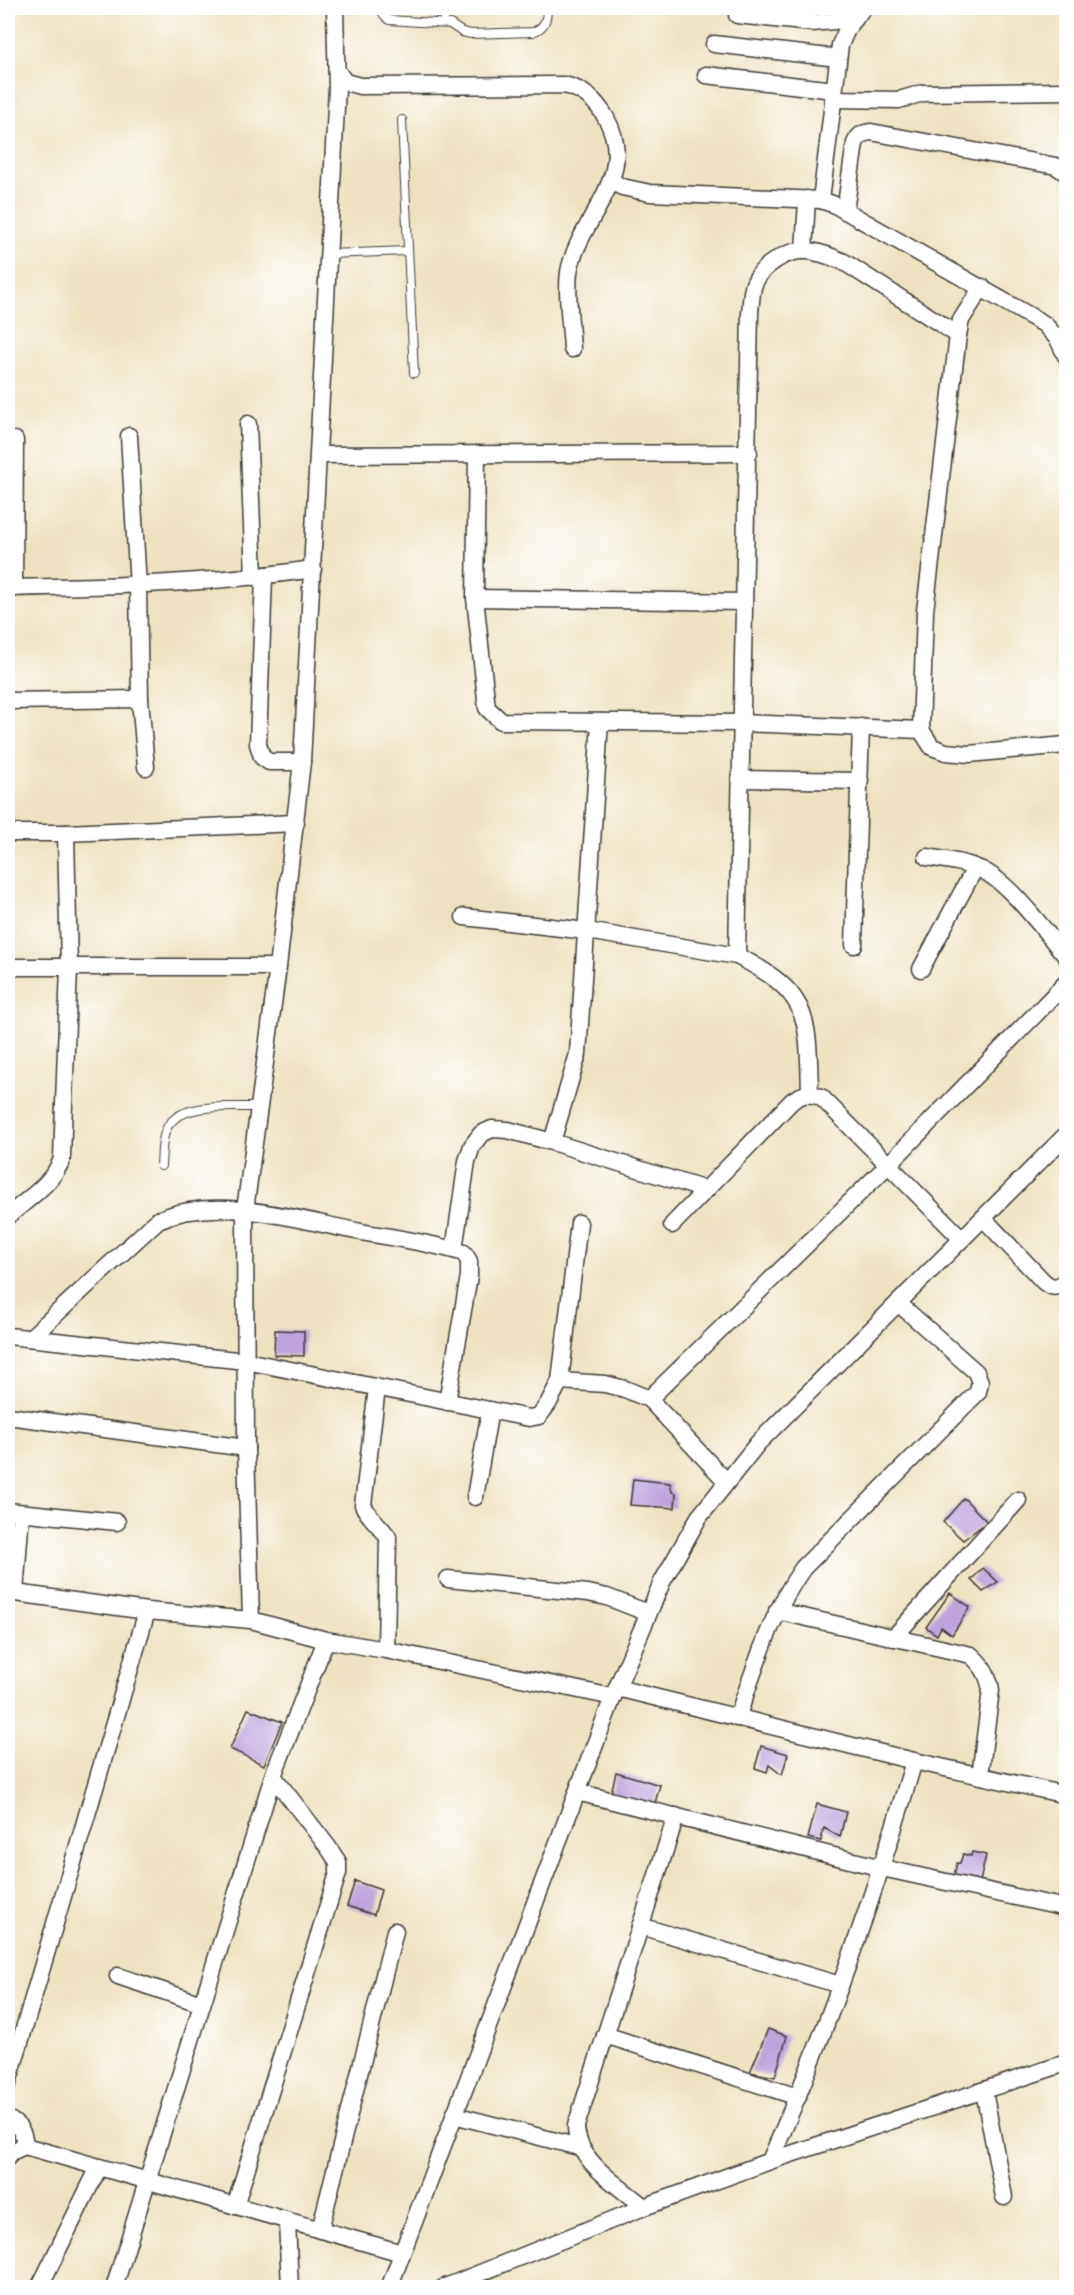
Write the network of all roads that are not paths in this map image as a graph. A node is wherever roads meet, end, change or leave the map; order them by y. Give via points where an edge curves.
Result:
1 (335, 8) edge
2 (381, 8) edge
3 (444, 8) edge
4 (547, 8) edge
5 (859, 14) edge
6 (737, 15) dead end
7 (444, 23) junction
8 (714, 44) dead end
9 (838, 58) junction
10 (337, 70) junction
11 (706, 75) dead end
12 (1066, 91) edge
13 (834, 95) junction
14 (402, 120) dead end
15 (1066, 173) edge
16 (610, 185) junction
17 (812, 202) junction
18 (846, 212) junction
19 (804, 250) junction
20 (408, 251) junction
21 (327, 254) junction
22 (980, 291) junction
23 (959, 328) junction
24 (572, 349) dead end
25 (1066, 356) edge
26 (414, 373) dead end
27 (248, 424) dead end
28 (129, 436) dead end
29 (15, 440) dead end
30 (749, 453) junction
31 (477, 454) junction
32 (318, 455) junction
33 (313, 569) junction
34 (259, 577) junction
35 (138, 586) junction
36 (11, 588) edge
37 (475, 598) junction
38 (744, 602) junction
39 (140, 699) junction
40 (8, 701) edge
41 (600, 722) junction
42 (741, 723) junction
43 (861, 728) junction
44 (921, 730) junction
45 (1066, 746) edge
46 (302, 762) junction
47 (146, 767) dead end
48 (740, 779) junction
49 (860, 781) junction
50 (296, 823) junction
51 (8, 833) edge
52 (66, 833) junction
53 (927, 857) dead end
54 (975, 868) junction
55 (464, 917) dead end
56 (587, 931) junction
57 (854, 945) dead end
58 (737, 956) junction
59 (1066, 957) edge
60 (8, 967) edge
61 (69, 967) junction
62 (278, 967) junction
63 (921, 969) dead end
64 (1066, 983) edge
65 (810, 1094) junction
66 (259, 1107) junction
67 (1066, 1135) edge
68 (552, 1143) junction
69 (888, 1165) junction
70 (161, 1166) dead end
71 (705, 1190) junction
72 (245, 1210) junction
73 (8, 1216) edge
74 (983, 1218) junction
75 (579, 1222) dead end
76 (672, 1225) dead end
77 (962, 1239) junction
78 (454, 1250) junction
79 (1066, 1280) edge
80 (898, 1304) junction
81 (8, 1336) edge
82 (30, 1338) junction
83 (246, 1361) junction
84 (560, 1381) junction
85 (377, 1388) junction
86 (649, 1399) junction
87 (447, 1402) junction
88 (490, 1410) junction
89 (8, 1416) edge
90 (246, 1448) junction
91 (726, 1480) junction
92 (475, 1497) dead end
93 (1018, 1500) dead end
94 (14, 1512) edge
95 (117, 1522) dead end
96 (448, 1579) dead end
97 (11, 1592) edge
98 (147, 1611) junction
99 (777, 1611) junction
100 (648, 1613) junction
101 (251, 1620) junction
102 (893, 1638) junction
103 (326, 1640) junction
104 (386, 1650) junction
105 (615, 1693) junction
106 (736, 1718) junction
107 (914, 1761) junction
108 (273, 1776) junction
109 (980, 1776) junction
110 (577, 1792) junction
111 (1066, 1795) edge
112 (676, 1816) junction
113 (882, 1868) junction
114 (1066, 1908) edge
115 (640, 1926) junction
116 (395, 1931) dead end
117 (118, 1976) dead end
118 (840, 1985) junction
119 (202, 2004) junction
120 (605, 2035) junction
121 (1066, 2063) edge
122 (8, 2083) edge
123 (984, 2091) junction
124 (798, 2097) junction
125 (454, 2115) junction
126 (8, 2119) edge
127 (25, 2146) junction
128 (579, 2147) junction
129 (8, 2157) edge
130 (770, 2161) junction
131 (99, 2167) junction
132 (146, 2181) junction
133 (1004, 2197) dead end
134 (236, 2206) junction
135 (644, 2207) junction
136 (287, 2221) junction
137 (320, 2230) junction
138 (402, 2253) junction
139 (39, 2288) edge
140 (114, 2288) edge
141 (290, 2288) edge
142 (389, 2288) edge
143 (443, 2288) edge

1 - 10 street
2 - 7 lane via 389,20
3 - 7 lane
4 - 7 lane via 545,24 533,32 471,34
5 - 6 street via 812,23
5 - 9 street via 843,37
8 - 9 street
9 - 13 street
10 - 16 street via 345,82 360,86 575,88 591,99 609,123 617,157
10 - 21 street
11 - 13 street
12 - 13 street via 923,93 899,100
13 - 17 street
14 - 20 lane
15 - 18 street via 1056,166 864,133 855,143
16 - 17 street via 650,193
16 - 24 street via 569,269
17 - 18 street via 835,205
17 - 19 street
18 - 22 street
19 - 23 street via 844,262
19 - 30 street via 771,263 753,285
20 - 21 lane
20 - 26 lane
21 - 32 street
22 - 23 street
22 - 25 street via 1044,324 1058,339
23 - 44 street via 925,611
27 - 34 street
28 - 35 street
29 - 36 street
30 - 31 street
30 - 38 street
31 - 32 street
31 - 37 street
32 - 33 street
33 - 34 street
33 - 46 street
34 - 35 street
34 - 46 street via 258,744 262,757 269,762
35 - 36 street
35 - 39 street
37 - 38 street
37 - 41 street via 486,708 501,721
38 - 42 street
39 - 40 street
39 - 47 street
41 - 42 street
41 - 56 street
42 - 43 street
42 - 48 street
43 - 44 street
43 - 49 street
44 - 45 street via 932,747 946,752 969,754
46 - 50 street
48 - 49 street
48 - 58 street
49 - 57 street
50 - 52 street
50 - 62 street
51 - 52 street
52 - 61 street
53 - 54 street
54 - 59 street via 1001,882
54 - 63 street
55 - 56 street
56 - 58 street
56 - 68 street via 579,1053
58 - 65 street via 783,984 796,1000 806,1023
60 - 61 street
61 - 62 street
61 - 73 street via 62,1158 53,1176
62 - 66 street
64 - 69 street
65 - 69 street via 821,1097
65 - 71 street via 792,1101
66 - 70 lane via 186,1111 170,1121
66 - 72 street
67 - 74 street
68 - 71 street
68 - 78 street via 508,1130 492,1129 481,1134 467,1161
69 - 77 street
69 - 86 street
71 - 76 street
72 - 78 street
72 - 82 street via 197,1210 158,1220
72 - 83 street
74 - 77 street
74 - 79 street via 1050,1287
75 - 84 street
77 - 80 street
78 - 87 street via 464,1253 469,1261 469,1276
80 - 91 street
80 - 99 street via 976,1372 978,1392 803,1568
81 - 82 street
82 - 83 street
83 - 85 street
83 - 90 street
84 - 86 street via 605,1384
84 - 88 street via 539,1416 529,1418
85 - 87 street
85 - 104 street via 363,1505 388,1537
86 - 91 street
87 - 88 street
88 - 92 street
89 - 90 street
90 - 101 street
91 - 100 street via 699,1517
93 - 102 street
94 - 95 street
94 - 97 street
96 - 100 street via 588,1593
97 - 98 street
98 - 101 street
98 - 122 street
99 - 102 street
99 - 106 street
100 - 105 street
101 - 103 street
102 - 109 street via 971,1655 989,1676 991,1690
103 - 104 street
103 - 108 street
104 - 105 street
105 - 106 street
105 - 110 street
106 - 107 street
107 - 109 street
107 - 113 street
108 - 119 street
108 - 134 street via 333,1854 338,1873
109 - 111 street
110 - 112 street
110 - 125 street
112 - 113 street
112 - 115 street
113 - 114 street
113 - 118 street
115 - 118 street
115 - 120 street
116 - 137 street
117 - 119 street
118 - 124 street
119 - 132 street
120 - 124 street
120 - 128 street via 576,2126
121 - 123 street
123 - 130 street
123 - 133 street
124 - 130 street
125 - 128 street
125 - 138 street
126 - 127 street via 24,2133
127 - 129 street
127 - 131 street
128 - 135 street
130 - 135 street
131 - 132 street
131 - 139 street
132 - 134 street
132 - 140 street
134 - 136 street
135 - 143 street
136 - 137 street
136 - 141 street
137 - 138 street
138 - 142 street

